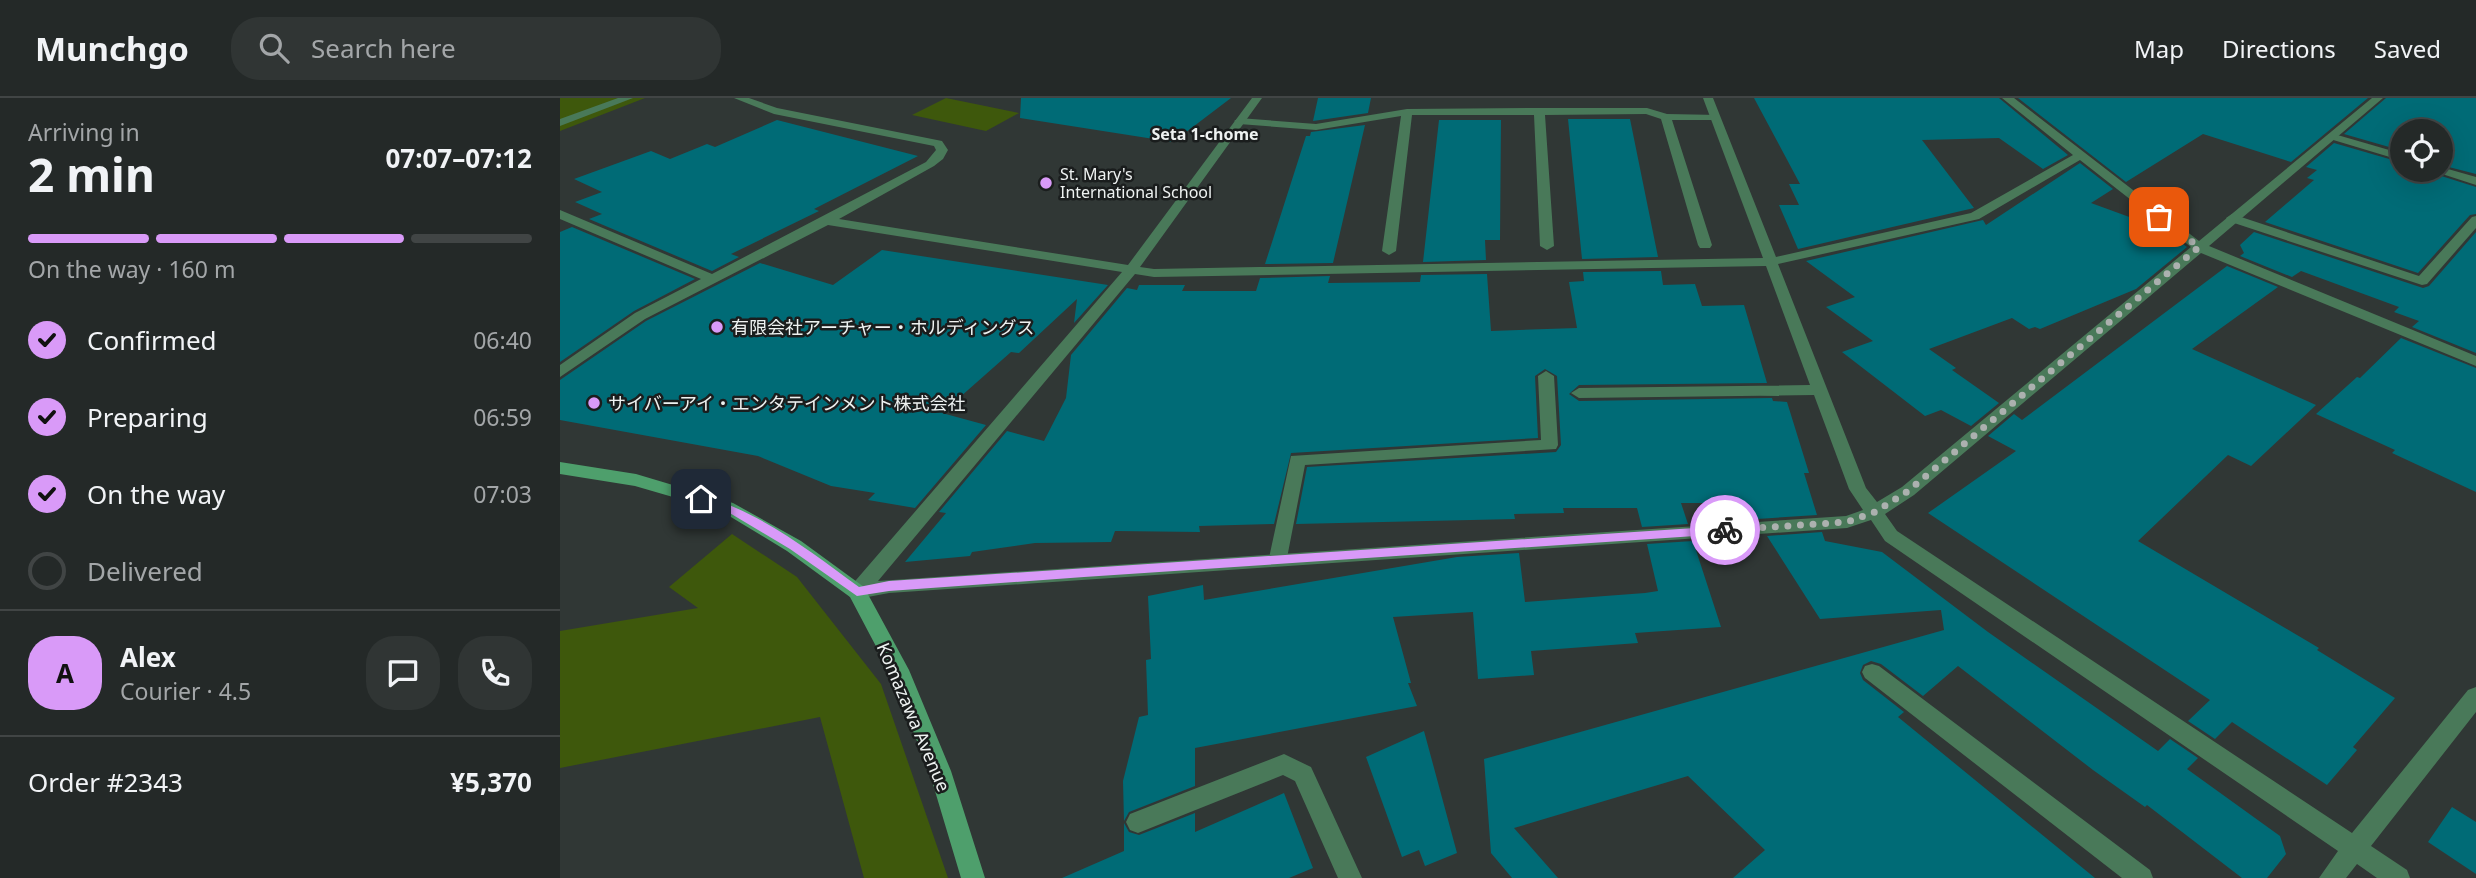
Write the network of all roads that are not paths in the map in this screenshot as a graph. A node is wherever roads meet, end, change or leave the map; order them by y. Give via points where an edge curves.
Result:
1 (628, 98) edge
2 (739, 98) edge
3 (1257, 98) edge
4 (1708, 98) edge
5 (2007, 98) edge
6 (2378, 98) edge
7 (1539, 111) junction
8 (1407, 112) junction
9 (1666, 117) junction
10 (1715, 117) junction
11 (1239, 121) junction
12 (560, 123) edge
13 (2334, 137) junction
14 (2390, 154) edge
15 (2080, 156) junction
16 (2453, 174) edge
17 (2476, 181) edge
18 (560, 214) edge
19 (2232, 218) junction
20 (2476, 220) edge
21 (826, 221) junction
22 (1705, 245) dead end
23 (1547, 246) dead end
24 (2199, 247) junction
25 (1389, 251) dead end
26 (1770, 262) junction
27 (1130, 271) junction
28 (709, 278) junction
29 (2476, 361) edge
30 (560, 372) edge
31 (1545, 376) dead end
32 (1819, 390) junction
33 (1579, 393) dead end
34 (560, 468) edge
35 (1875, 512) junction
36 (1278, 558) junction
37 (857, 592) junction
38 (1872, 673) dead end
39 (2476, 696) edge
40 (1138, 822) dead end
41 (2355, 849) junction
42 (973, 878) edge
43 (1350, 878) edge
44 (2141, 878) edge
45 (2332, 878) edge
46 (2398, 878) edge

1 - 12 street
2 - 21 street via 774,111 938,144 942,150 930,164
3 - 11 street
4 - 10 street
5 - 15 street
6 - 13 street
7 - 8 street
7 - 9 street via 1647,111
7 - 23 street
8 - 11 street via 1316,127
8 - 25 street
9 - 10 street
9 - 22 street
10 - 26 street
11 - 27 street
13 - 14 street
13 - 19 street
15 - 24 street
15 - 26 street via 1975,216
16 - 17 street
18 - 28 street
19 - 20 street via 2422,281
19 - 24 street
21 - 27 street
21 - 28 street
24 - 29 street
24 - 35 street via 1908,491
26 - 27 street
26 - 32 street
27 - 37 street
28 - 30 street via 640,316
31 - 36 street via 1550,445 1297,460
32 - 33 street
32 - 35 street via 1858,489
34 - 37 street, Komazawa Avenue via 636,480 727,507 794,546
35 - 36 street via 1847,522
35 - 41 street via 1891,536
36 - 37 street
37 - 42 street, Komazawa Avenue via 899,670 940,771
38 - 44 street
39 - 41 street
40 - 43 street via 1283,764 1303,774
41 - 45 street
41 - 46 street

